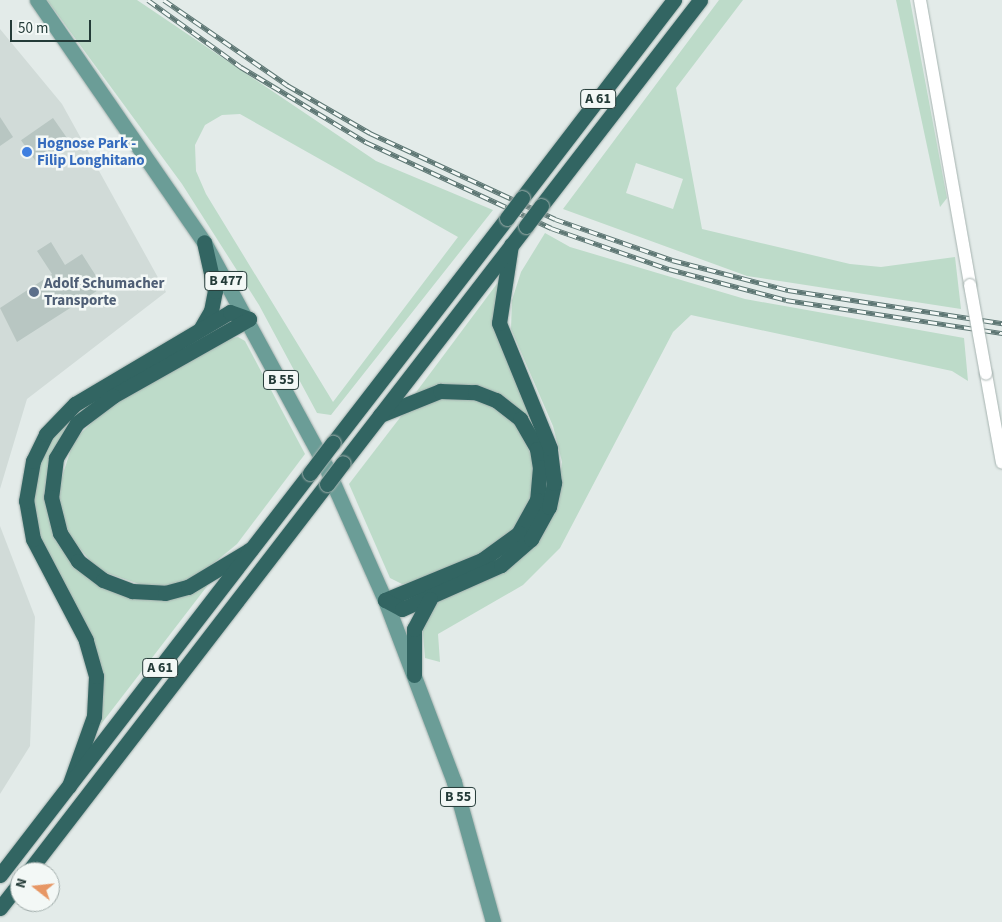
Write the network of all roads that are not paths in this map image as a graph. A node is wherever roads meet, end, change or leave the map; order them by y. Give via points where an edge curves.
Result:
1 (36, 0) edge
2 (674, 0) edge
3 (700, 0) edge
4 (920, 0) edge
5 (204, 242) junction
6 (511, 244) junction
7 (249, 319) junction
8 (199, 330) junction
9 (380, 415) junction
10 (1002, 463) edge
11 (251, 549) junction
12 (430, 599) junction
13 (385, 600) junction
14 (414, 675) junction
15 (69, 786) junction
16 (36, 862) edge
17 (0, 875) edge
18 (10, 895) edge
19 (0, 908) edge
20 (493, 922) edge

1 - 5 main road, B 477
2 - 11 highway, A 61, bridge
3 - 6 highway, A 61, bridge
4 - 10 street, bridge
5 - 7 main road, B 477
5 - 8 highway via 215,291 211,311
6 - 9 highway, A 61
6 - 12 highway via 499,323 550,448 552,495 538,530 514,555
7 - 8 highway via 230,312
7 - 11 highway via 82,418 56,458 51,497 60,533 78,561 102,580 132,591 165,592 188,587
7 - 13 main road, B 55 via 326,466
8 - 15 highway via 75,404 46,434 33,461 26,501 33,539 86,640 96,676 94,716
9 - 13 highway via 440,391 485,396 505,406 526,428 537,449 540,477 532,513 504,547
9 - 16 highway, A 61, bridge
11 - 15 highway, A 61
12 - 13 highway via 402,609
12 - 14 highway via 414,629
13 - 14 main road, B 55
14 - 20 main road, B 55 via 454,782
15 - 17 highway, A 61
18 - 19 highway

